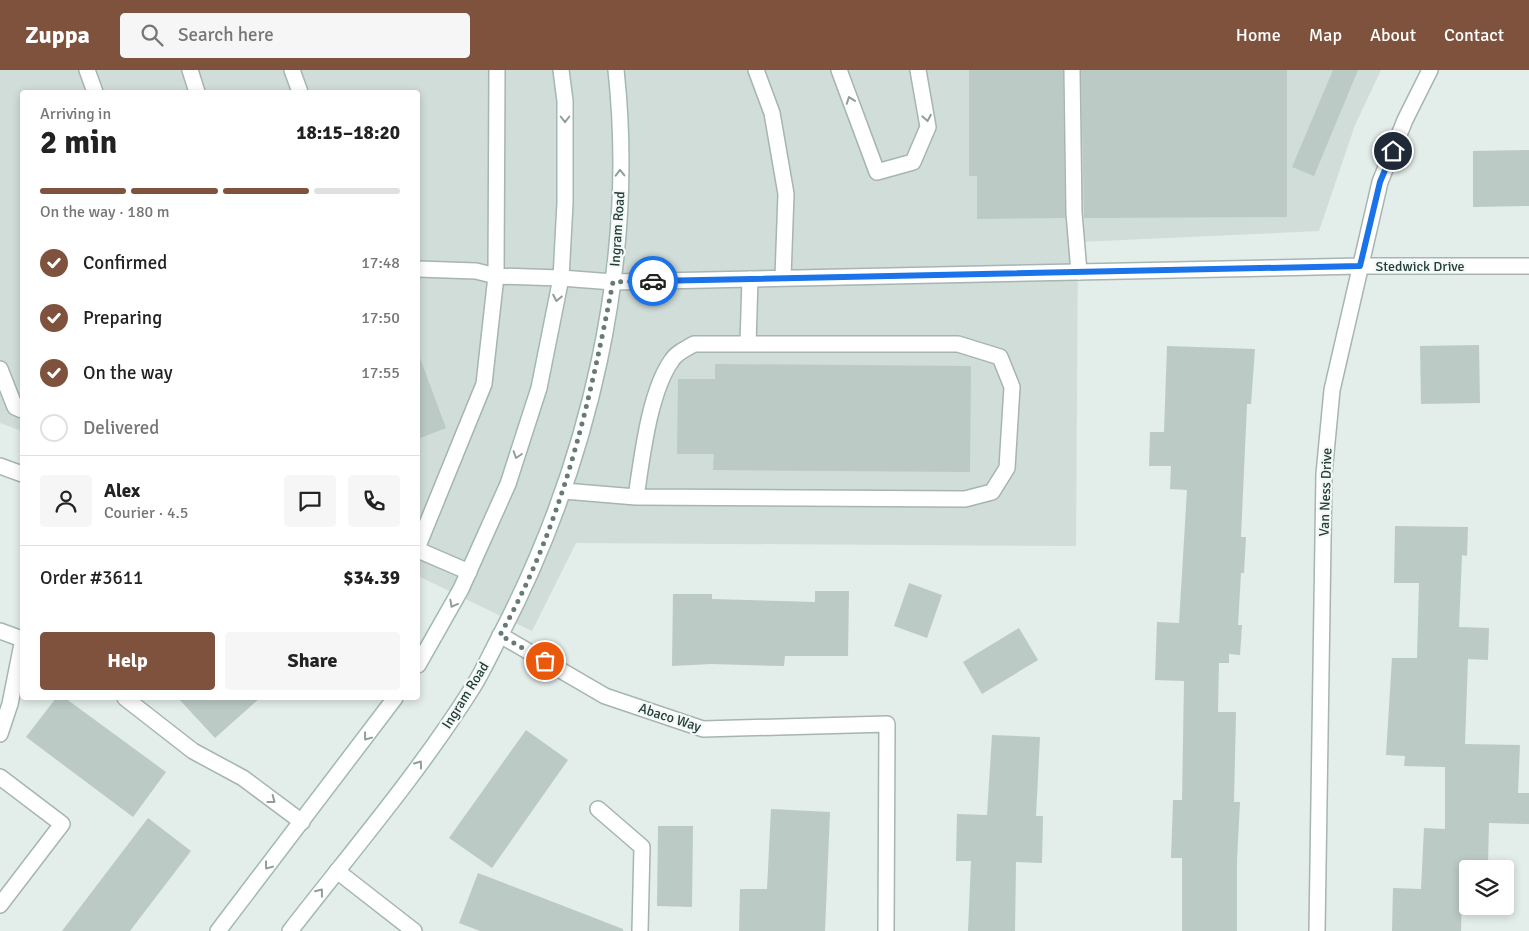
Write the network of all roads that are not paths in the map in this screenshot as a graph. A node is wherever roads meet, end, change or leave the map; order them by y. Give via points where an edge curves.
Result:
1 (86, 70) edge
2 (190, 70) edge
3 (292, 70) edge
4 (497, 70) edge
5 (562, 70) edge
6 (616, 70) edge
7 (756, 70) edge
8 (839, 70) edge
9 (918, 70) edge
10 (1072, 70) edge
11 (1430, 70) edge
12 (94, 90) edge
13 (196, 90) edge
14 (299, 90) edge
15 (1360, 266) junction
16 (1529, 266) edge
17 (420, 269) edge
18 (1079, 272) junction
19 (496, 276) junction
20 (783, 277) junction
21 (561, 278) junction
22 (750, 279) junction
23 (613, 282) junction
24 (748, 344) junction
25 (0, 369) edge
26 (20, 409) edge
27 (0, 466) edge
28 (20, 473) edge
29 (564, 491) junction
30 (636, 497) junction
31 (420, 541) edge
32 (420, 551) edge
33 (469, 572) junction
34 (0, 631) edge
35 (500, 635) junction
36 (20, 638) edge
37 (20, 654) edge
38 (420, 662) edge
39 (128, 700) edge
40 (394, 700) edge
41 (0, 734) edge
42 (0, 777) edge
43 (598, 809) dead end
44 (302, 822) junction
45 (337, 871) junction
46 (0, 905) edge
47 (218, 931) edge
48 (290, 931) edge
49 (414, 931) edge
50 (640, 931) edge
51 (886, 931) edge
52 (1317, 931) edge

1 - 12 street
2 - 13 street
3 - 14 street
4 - 19 street
5 -> 21 street via 565,203
23 -> 6 street, Ingram Road via 621,194
7 - 20 street via 772,113 786,194
9 -> 8 street via 928,127 914,162 876,172
10 - 18 street via 1074,213
11 - 15 street, Van Ness Drive via 1380,182
15 - 16 street, Stedwick Drive
15 - 18 street, Stedwick Drive
15 - 52 street, Van Ness Drive via 1332,390 1324,474
17 - 19 street, Stedwick Drive via 476,271
18 - 20 street, Stedwick Drive
19 - 21 street, Stedwick Drive
19 - 31 street via 484,384
20 - 22 street, Stedwick Drive
21 - 23 street, Stedwick Drive
21 -> 33 street via 539,388 508,484
22 - 23 street, Stedwick Drive
22 - 24 street
23 - 29 street, Ingram Road via 592,393
24 - 30 street via 694,344 672,358 658,388
24 - 30 street via 958,344 1000,357 1012,387 1007,468 992,492 965,499
25 - 26 street via 15,407
27 - 28 street
29 - 30 street
29 - 35 street, Ingram Road via 519,602
32 - 33 street
33 -> 38 street
34 - 36 street
45 -> 35 street, Ingram Road via 474,686
35 - 51 street, Abaco Way via 605,696 703,729 887,724
37 - 41 street
39 -> 44 street via 193,751 243,778
40 -> 44 street
42 - 46 street via 62,824
43 - 50 street via 642,847
44 -> 47 street
48 -> 45 street, Ingram Road
45 - 49 street

